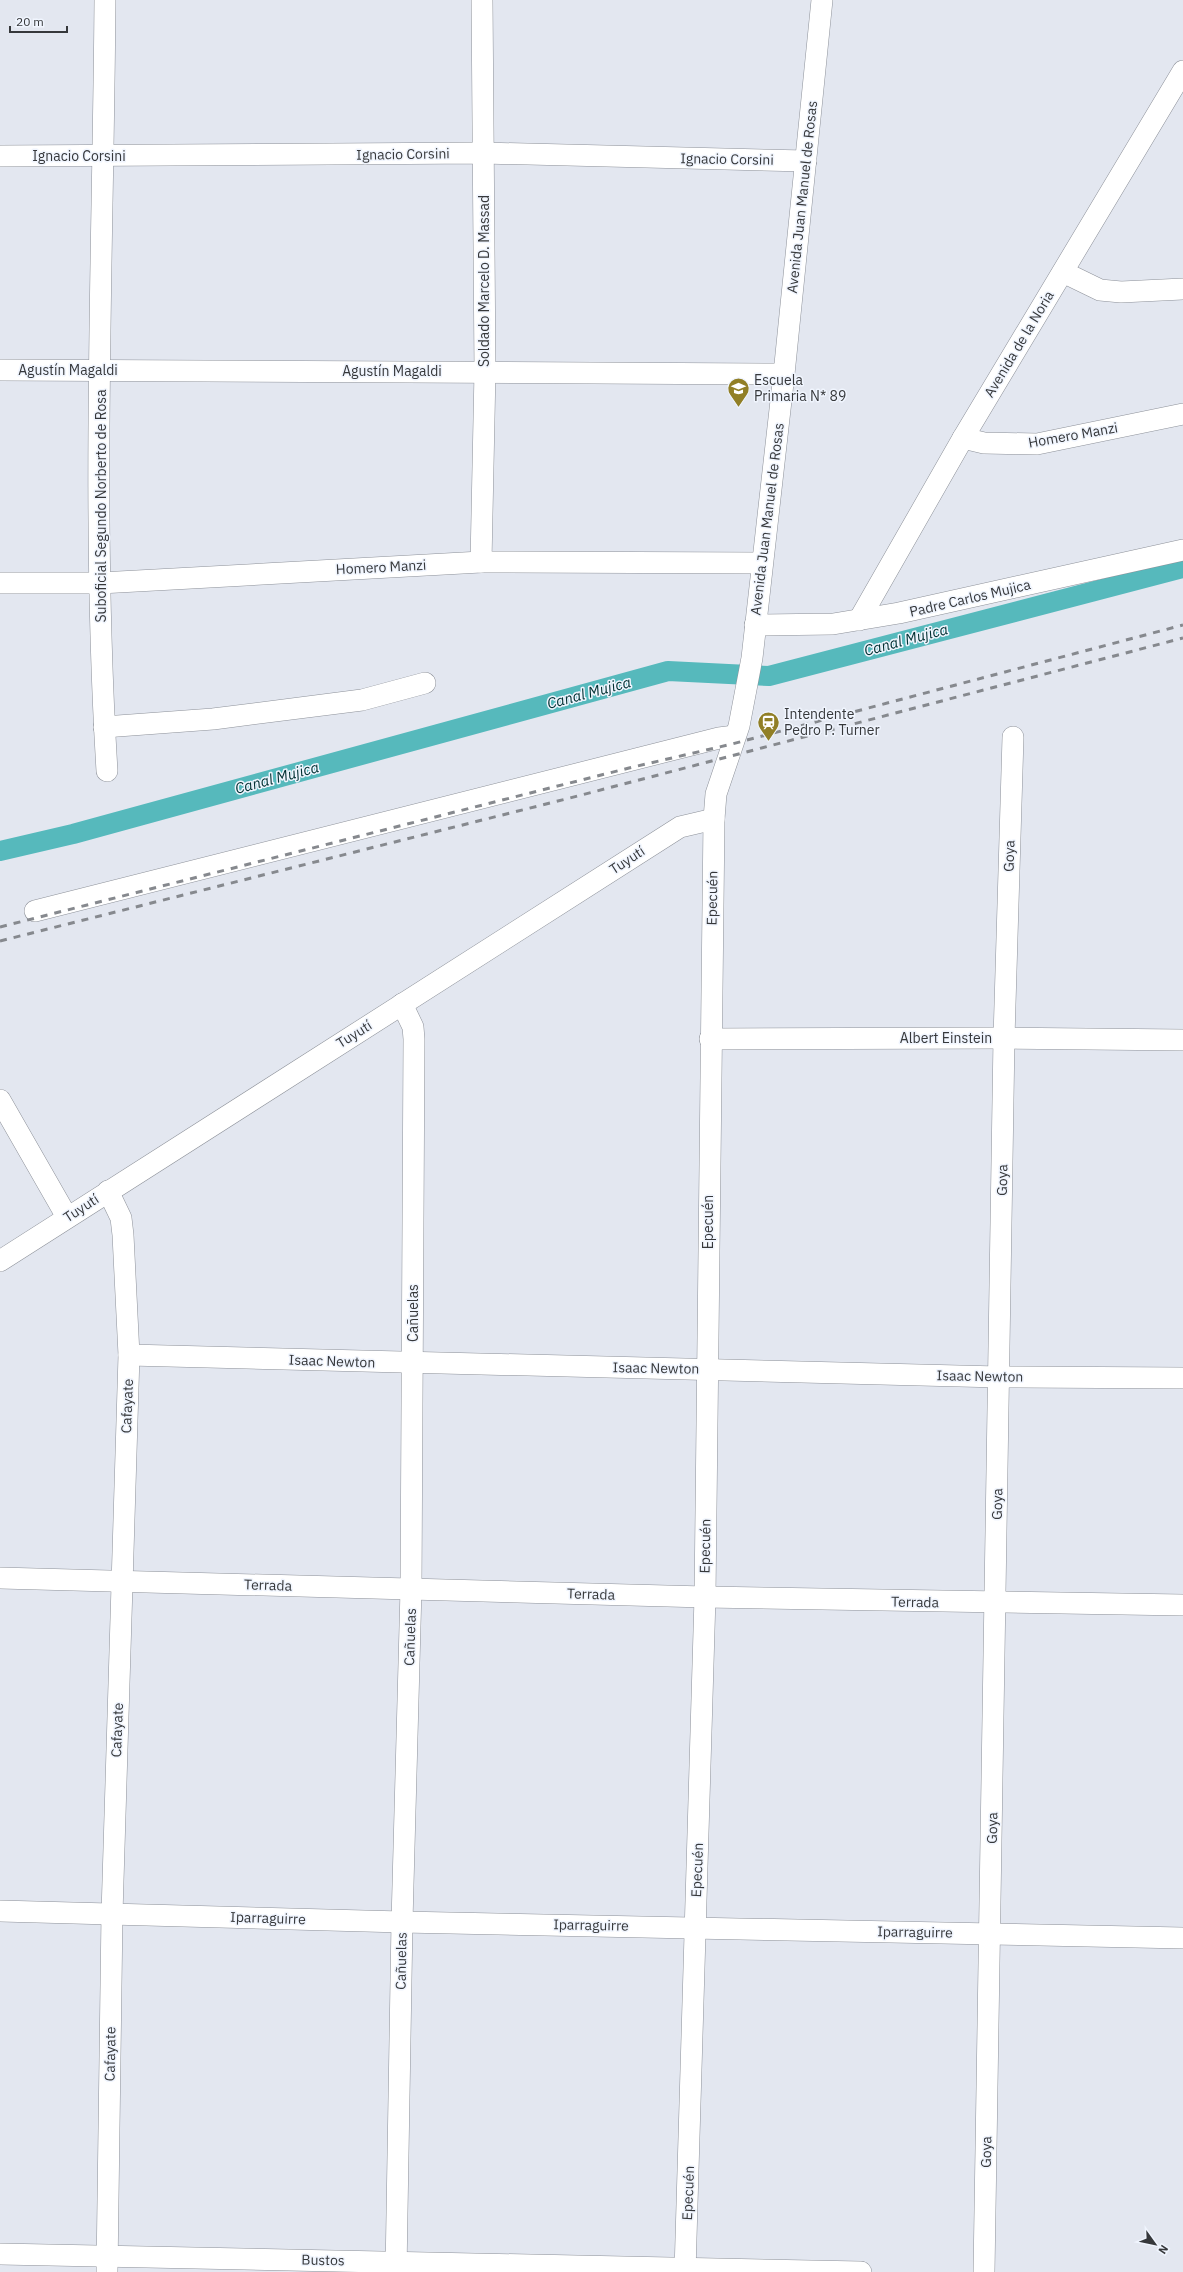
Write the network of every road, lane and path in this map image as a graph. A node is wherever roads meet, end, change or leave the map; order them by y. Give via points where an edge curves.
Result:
1 (105, 0) edge
2 (482, 0) edge
3 (822, 0) edge
4 (1183, 71) edge
5 (483, 153) junction
6 (0, 156) edge
7 (104, 157) junction
8 (806, 160) junction
9 (1063, 272) junction
10 (1183, 289) edge
11 (0, 370) edge
12 (100, 370) junction
13 (485, 372) junction
14 (784, 374) junction
15 (1183, 414) edge
16 (963, 438) junction
17 (1183, 550) edge
18 (481, 562) junction
19 (762, 563) junction
20 (0, 583) edge
21 (100, 583) junction
22 (859, 620) junction
23 (754, 625) junction
24 (425, 683) dead end
25 (104, 727) junction
26 (735, 736) junction
27 (1013, 737) dead end
28 (107, 771) dead end
29 (714, 819) junction
30 (35, 911) dead end
31 (402, 1004) junction
32 (1004, 1038) junction
33 (710, 1040) junction
34 (1183, 1040) edge
35 (0, 1100) edge
36 (108, 1191) junction
37 (67, 1217) junction
38 (0, 1261) edge
39 (129, 1354) junction
40 (413, 1363) junction
41 (707, 1369) junction
42 (999, 1377) junction
43 (1183, 1378) edge
44 (0, 1578) edge
45 (121, 1581) junction
46 (412, 1589) junction
47 (704, 1597) junction
48 (996, 1603) junction
49 (1183, 1605) edge
50 (0, 1911) edge
51 (112, 1914) junction
52 (402, 1922) junction
53 (696, 1927) junction
54 (991, 1934) junction
55 (1183, 1938) edge
56 (0, 2254) edge
57 (107, 2264) edge
58 (396, 2266) edge
59 (685, 2270) edge
60 (861, 2272) edge
61 (984, 2272) edge

1 - 7 street, Suboficial Segundo Norberto de Rosa
2 - 5 street, Soldado Marcelo D. Massad
3 - 8 street, Avenida Juan Manuel de Rosas
4 - 9 street, Avenida de la Noria
5 - 7 street, Ignacio Corsini
5 - 8 street, Ignacio Corsini
5 - 13 street, Soldado Marcelo D. Massad
6 - 7 street, Ignacio Corsini
7 - 12 street, Suboficial Segundo Norberto de Rosa
8 - 14 street, Avenida Juan Manuel de Rosas
9 - 10 street via 1100,290 1121,292
9 - 16 street, Avenida de la Noria
11 - 12 street, Agustín Magaldi
12 - 13 street, Agustín Magaldi
12 - 21 street, Suboficial Segundo Norberto de Rosa
13 - 14 street, Agustín Magaldi
13 - 18 street, Soldado Marcelo D. Massad
14 - 19 street, Avenida Juan Manuel de Rosas
15 - 16 street, Homero Manzi via 1037,444 984,443
16 - 22 street, Avenida de la Noria
17 - 22 street, Padre Carlos Mujica
18 - 19 street, Homero Manzi
18 - 21 street, Homero Manzi
19 - 23 street, Avenida Juan Manuel de Rosas
20 - 21 street, Homero Manzi
21 - 25 street, Suboficial Segundo Norberto de Rosa
22 - 23 street, Padre Carlos Mujica via 811,626
23 - 26 street, Avenida Juan Manuel de Rosas via 752,658
24 - 25 street via 362,700 213,719
25 - 28 street, Suboficial Segundo Norberto de Rosa
26 - 29 street, Avenida Juan Manuel de Rosas via 716,794
26 - 30 street
27 - 32 street, Goya
29 - 31 street, Tuyutí via 680,827
29 - 33 street, Epecuén
31 - 36 street, Tuyutí
31 - 40 street, Cañuelas via 413,1027 414,1039
32 - 33 street, Albert Einstein
32 - 34 street, Albert Einstein
32 - 42 street, Goya
33 - 41 street, Epecuén
35 - 37 street
36 - 37 street, Tuyutí
36 - 39 street, Cafayate via 121,1218
37 - 38 street, Tuyutí
39 - 40 street, Isaac Newton
39 - 45 street, Cafayate
40 - 41 street, Isaac Newton
40 - 46 street, Cañuelas
41 - 42 street, Isaac Newton
41 - 47 street, Epecuén
42 - 43 street, Isaac Newton
42 - 48 street, Goya
44 - 45 street, Terrada
45 - 46 street, Terrada
45 - 51 street, Cafayate
46 - 47 street, Terrada
46 - 52 street, Cañuelas
47 - 48 street, Terrada
47 - 53 street, Epecuén
48 - 49 street, Terrada
48 - 54 street, Goya
50 - 51 street, Iparraguirre
51 - 52 street, Iparraguirre
51 - 57 street, Cafayate
52 - 53 street, Iparraguirre
52 - 58 street, Cañuelas
53 - 54 street, Iparraguirre
53 - 59 street, Epecuén
54 - 55 street, Iparraguirre
54 - 61 street, Goya
56 - 57 street, Bustos
57 - 58 street, Bustos
58 - 59 street, Bustos
59 - 60 street, Bustos

